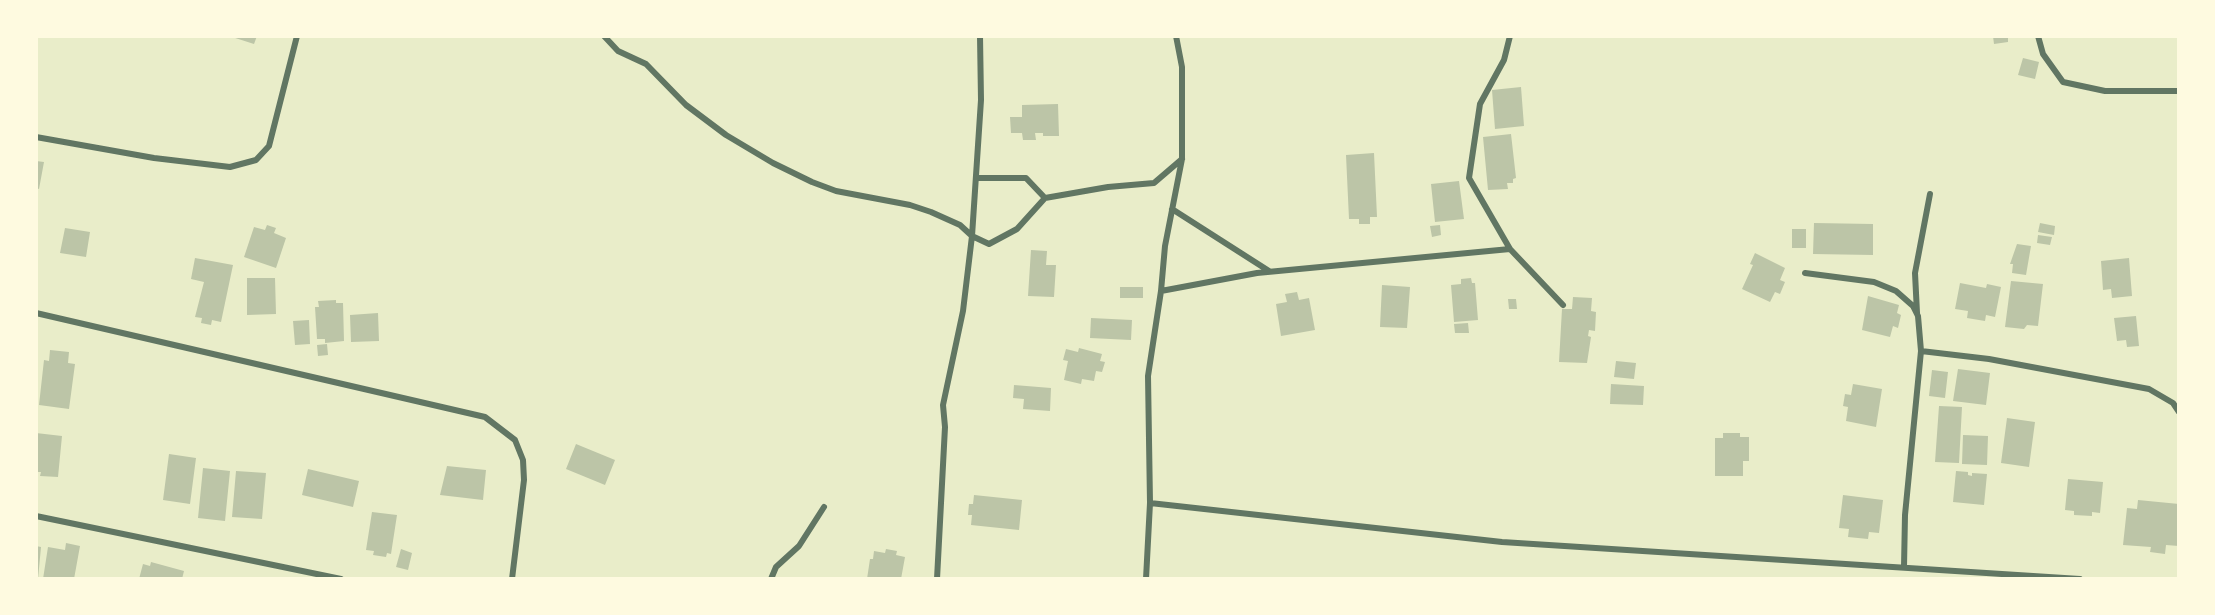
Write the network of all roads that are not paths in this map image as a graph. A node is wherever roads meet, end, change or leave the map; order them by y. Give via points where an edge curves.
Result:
1 (297, 36) edge
2 (604, 36) edge
3 (980, 36) edge
4 (1176, 36) edge
5 (1510, 36) edge
6 (2038, 36) edge
7 (2179, 91) edge
8 (36, 137) edge
9 (1182, 159) junction
10 (976, 178) junction
11 (1930, 194) dead end
12 (1045, 198) junction
13 (1172, 209) junction
14 (972, 236) junction
15 (1509, 249) junction
16 (1270, 271) junction
17 (1805, 273) dead end
18 (1161, 291) junction
19 (1563, 305) dead end
20 (36, 313) edge
21 (1918, 316) junction
22 (1920, 351) junction
23 (2179, 412) edge
24 (1150, 503) junction
25 (824, 507) dead end
26 (36, 516) edge
27 (1904, 567) junction
28 (341, 579) edge
29 (512, 579) edge
30 (771, 579) edge
31 (937, 579) edge
32 (1146, 579) edge
33 (2080, 579) edge

1 - 8 street via 269,146 256,160 230,167
2 - 14 street via 618,51 646,64 694,111 773,163 836,190 931,212 960,225
3 - 10 street
4 - 9 street via 1182,67
5 - 15 street via 1504,60 1480,104 1469,178
6 - 7 street via 2043,54 2063,82 2105,91
9 - 12 street via 1154,183
9 - 13 street
10 - 12 street via 1026,178
10 - 14 street
11 - 21 street via 1915,273
12 - 14 street via 1017,229 998,239 989,243
13 - 16 street
13 - 18 street
14 - 31 street via 963,311 943,405
15 - 16 street
15 - 19 street
16 - 18 street
17 - 21 street via 1874,282 1896,291
18 - 24 street via 1148,376
20 - 29 street via 485,417 515,440 523,460
21 - 22 street
22 - 23 street via 1989,359 2149,389
22 - 27 street
24 - 27 street via 1502,542
24 - 32 street
25 - 30 street via 799,546 776,567
26 - 28 street
27 - 33 street

